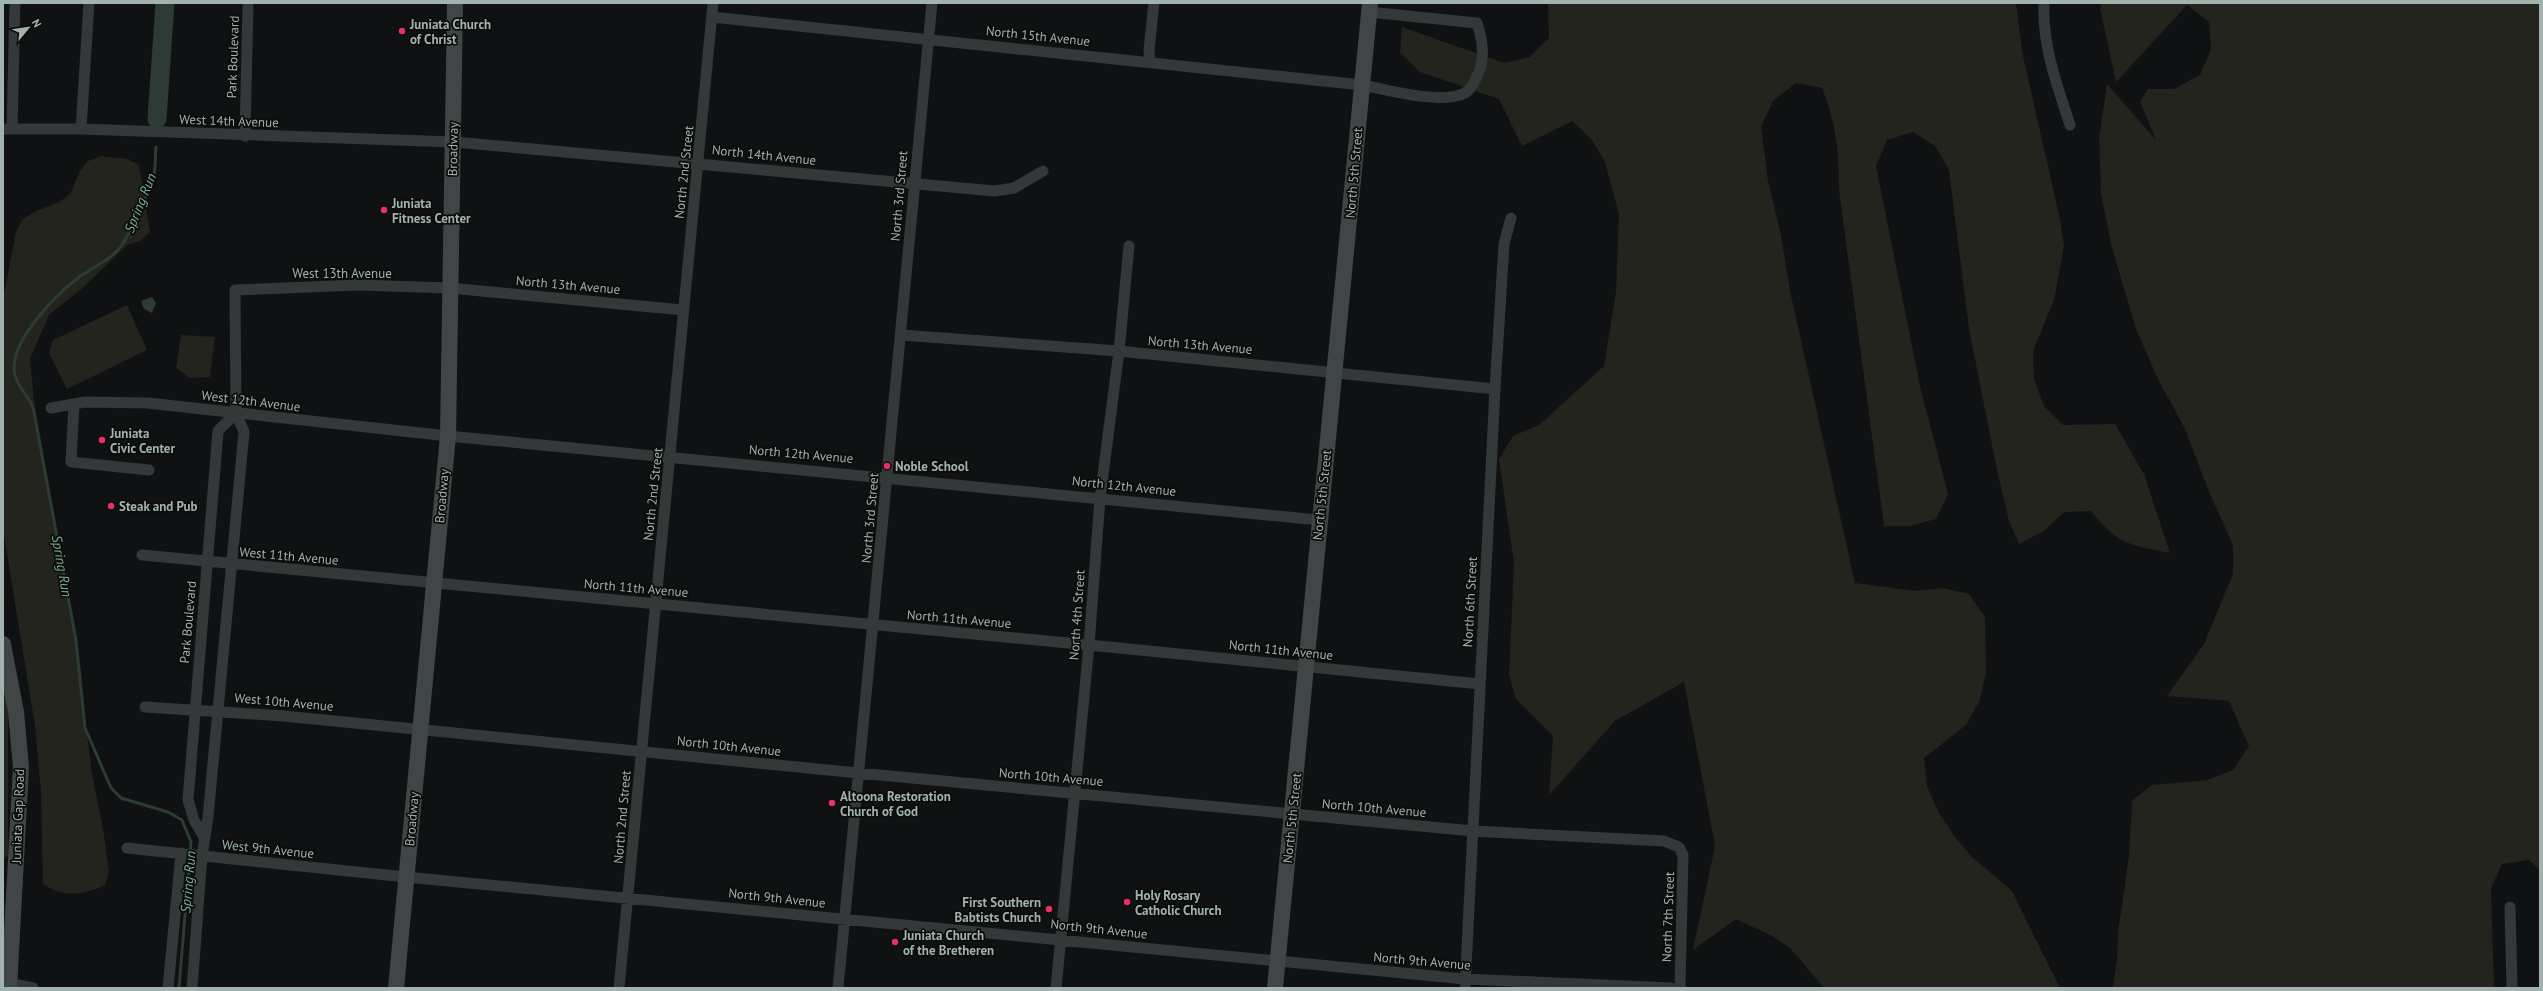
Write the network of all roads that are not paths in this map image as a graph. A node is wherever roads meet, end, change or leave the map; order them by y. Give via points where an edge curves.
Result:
1 (15, 3) edge
2 (89, 3) edge
3 (248, 3) edge
4 (455, 3) edge
5 (713, 3) edge
6 (932, 3) edge
7 (1154, 3) edge
8 (2044, 3) edge
9 (1369, 8) edge
10 (712, 17) junction
11 (928, 38) junction
12 (1150, 62) junction
13 (1362, 84) junction
14 (2070, 125) dead end
15 (7, 129) edge
16 (81, 129) junction
17 (245, 136) junction
18 (454, 142) junction
19 (699, 163) junction
20 (1043, 171) dead end
21 (914, 185) junction
22 (1511, 218) dead end
23 (1129, 246) dead end
24 (450, 288) junction
25 (683, 310) junction
26 (901, 335) junction
27 (1119, 351) junction
28 (1335, 372) junction
29 (1495, 389) junction
30 (74, 404) junction
31 (51, 408) dead end
32 (236, 413) junction
33 (448, 436) junction
34 (671, 456) junction
35 (149, 470) dead end
36 (887, 477) junction
37 (1100, 498) junction
38 (1319, 520) junction
39 (142, 555) dead end
40 (208, 562) junction
41 (231, 565) junction
42 (435, 584) junction
43 (656, 603) junction
44 (874, 625) junction
45 (3, 644) edge
46 (1089, 645) junction
47 (1305, 667) junction
48 (1480, 684) junction
49 (145, 707) dead end
50 (194, 709) junction
51 (218, 710) junction
52 (420, 729) junction
53 (642, 750) junction
54 (858, 773) junction
55 (1076, 793) junction
56 (1292, 814) junction
57 (1473, 831) junction
58 (204, 836) junction
59 (1679, 847) joint
60 (127, 848) dead end
61 (181, 853) junction
62 (202, 856) junction
63 (406, 877) junction
64 (628, 897) junction
65 (2510, 907) dead end
66 (845, 919) junction
67 (1060, 940) junction
68 (1277, 962) junction
69 (1465, 984) edge
70 (7, 985) edge
71 (33, 988) edge
72 (168, 988) edge
73 (192, 988) edge
74 (396, 988) edge
75 (619, 988) edge
76 (838, 988) edge
77 (1056, 988) edge
78 (1275, 988) edge
79 (1671, 988) edge
80 (1680, 988) edge
81 (2512, 988) edge

1 - 15 street
2 - 16 street
3 - 17 street, Park Boulevard
4 - 18 street, Broadway
5 - 10 street, North 2nd Street
6 - 11 street, North 3rd Street
7 - 12 street
8 - 14 street via 2043,29 2054,76
9 - 13 street, North 5th Street
9 - 13 street, North 15th Avenue via 1477,23 1482,44 1482,65 1475,81 1465,94 1450,97 1419,95
10 - 11 street, North 15th Avenue
10 - 19 street, North 2nd Street
11 - 12 street, North 15th Avenue
11 - 21 street, North 3rd Street
12 - 13 street, North 15th Avenue
13 - 28 street, North 5th Street
15 - 16 street, West 14th Avenue
16 - 17 street, West 14th Avenue
17 - 18 street, West 14th Avenue
18 - 19 street, North 14th Avenue
18 - 24 street, Broadway
19 - 21 street, North 14th Avenue
19 - 25 street, North 2nd Street
20 - 21 street, North 14th Avenue via 1014,188 995,191
21 - 26 street, North 3rd Street
22 - 29 street, North 6th Street via 1504,244
23 - 27 street, North 4th Street
24 - 25 street, North 13th Avenue
24 - 32 street, West 13th Avenue via 357,286 235,290
24 - 33 street, Broadway
25 - 34 street, North 2nd Street
26 - 27 street, North 13th Avenue
26 - 36 street, North 3rd Street
27 - 28 street, North 13th Avenue
27 - 37 street, North 4th Street
28 - 29 street, North 13th Avenue
28 - 38 street, North 5th Street
29 - 48 street, North 6th Street
30 - 31 street, West 12th Avenue
30 - 32 street, West 12th Avenue via 114,400
30 - 35 street via 71,462
32 - 33 street, West 12th Avenue
32 - 40 street, Park Boulevard via 218,432
32 - 41 street via 244,432
33 - 34 street, North 12th Avenue
33 - 42 street, Broadway
34 - 36 street, North 12th Avenue
34 - 43 street, North 2nd Street
36 - 37 street, North 12th Avenue
36 - 44 street, North 3rd Street
37 - 38 street, North 12th Avenue
37 - 46 street, North 4th Street
38 - 47 street, North 5th Street
39 - 40 street, West 11th Avenue
40 - 41 street, West 11th Avenue
40 - 50 street, Park Boulevard
41 - 42 street, West 11th Avenue
41 - 51 street
42 - 43 street, North 11th Avenue
42 - 52 street, Broadway
43 - 44 street, North 11th Avenue
43 - 53 street, North 2nd Street
44 - 46 street, North 11th Avenue
44 - 54 street, North 3rd Street
45 - 70 street, Juniata Gap Road via 15,704 21,766
46 - 47 street, North 11th Avenue
46 - 55 street, North 4th Street
47 - 48 street, North 11th Avenue
47 - 56 street, North 5th Street
48 - 57 street, North 6th Street
49 - 50 street, West 10th Avenue
50 - 51 street, West 10th Avenue
50 - 58 street, Park Boulevard via 188,800 194,820
51 - 52 street, West 10th Avenue
51 - 58 street
52 - 53 street, North 10th Avenue
52 - 63 street, Broadway
53 - 54 street, North 10th Avenue
53 - 64 street, North 2nd Street
54 - 55 street, North 10th Avenue
54 - 66 street, North 3rd Street
55 - 56 street, North 10th Avenue
55 - 67 street, North 4th Street
56 - 57 street, North 10th Avenue
56 - 68 street, North 5th Street
57 - 59 street, North 10th Avenue via 1664,841
57 - 69 street, North 6th Street
58 - 62 street
59 - 80 street, North 7th Street via 1684,865
60 - 61 street, West 9th Avenue
61 - 62 street, West 9th Avenue
61 - 72 street
62 - 63 street, West 9th Avenue
62 - 73 street
63 - 64 street, North 9th Avenue
63 - 74 street, Broadway
64 - 66 street, North 9th Avenue
64 - 75 street, North 2nd Street
65 - 81 street
66 - 67 street, North 9th Avenue
66 - 76 street, North 3rd Street
67 - 68 street, North 9th Avenue
67 - 77 street, North 4th Street
68 - 69 street, North 9th Avenue
68 - 78 street, North 5th Street
69 - 79 street, North 9th Avenue
70 - 71 street

